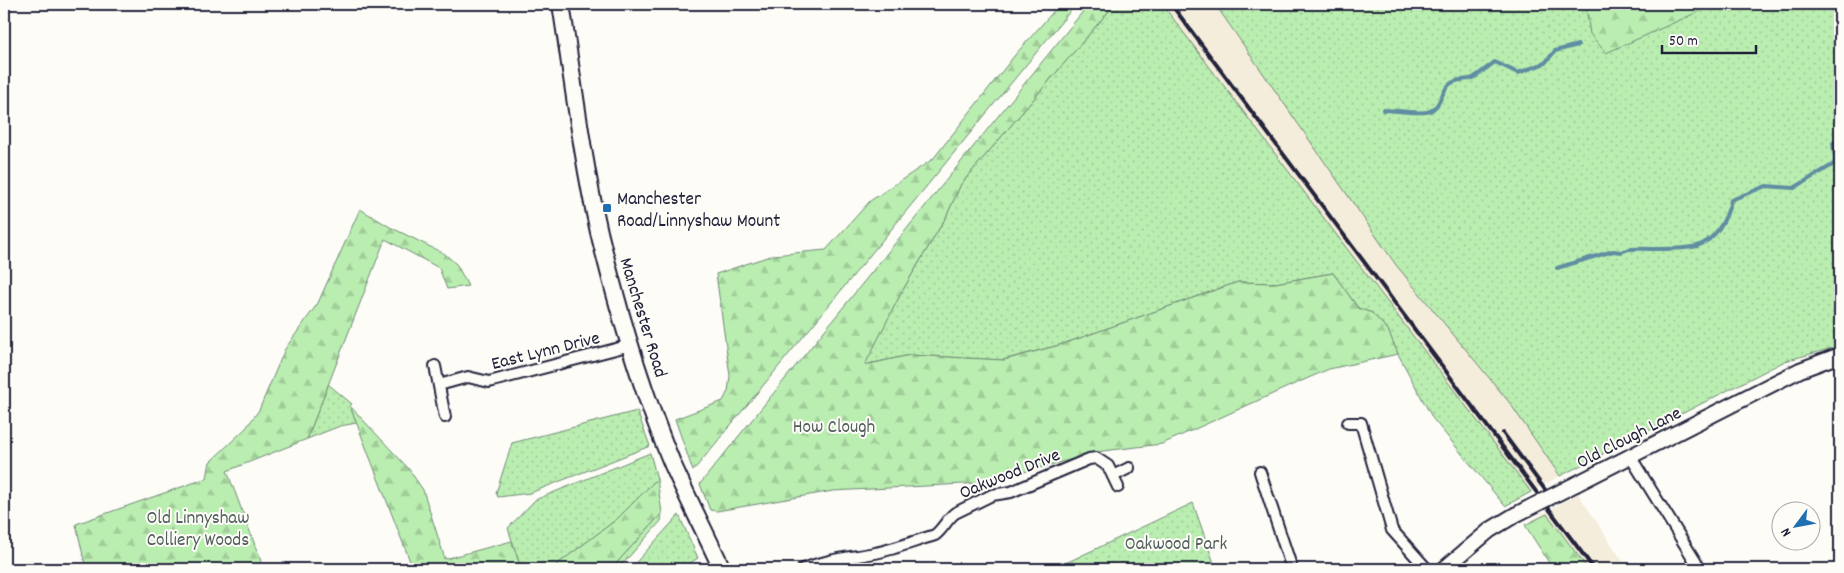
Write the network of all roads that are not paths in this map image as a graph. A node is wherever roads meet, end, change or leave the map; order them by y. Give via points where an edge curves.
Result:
1 (562, 4) edge
2 (631, 345) junction
3 (1840, 355) edge
4 (435, 366) dead end
5 (438, 385) junction
6 (445, 417) dead end
7 (1348, 423) dead end
8 (1630, 456) junction
9 (1129, 468) dead end
10 (1260, 472) dead end
11 (1113, 476) junction
12 (1118, 487) dead end
13 (722, 569) edge
14 (803, 569) edge
15 (1292, 569) edge
16 (1428, 569) edge
17 (1444, 569) edge
18 (1700, 569) edge

1 - 2 main road, Manchester Road via 592,198
2 - 5 street, East Lynn Drive via 489,382 468,377
2 - 13 main road, Manchester Road via 676,470
3 - 8 street, Old Clough Lane via 1800,370
4 - 5 street
5 - 6 street
7 - 16 street via 1361,423 1392,530
8 - 17 street, Old Clough Lane, bridge via 1490,530
8 - 18 street
9 - 11 street
10 - 15 street
11 - 12 street, Oakwood Drive
11 - 14 street, Oakwood Drive via 1103,461 1089,459 1011,492 992,495 955,513 935,535 876,553 834,559

